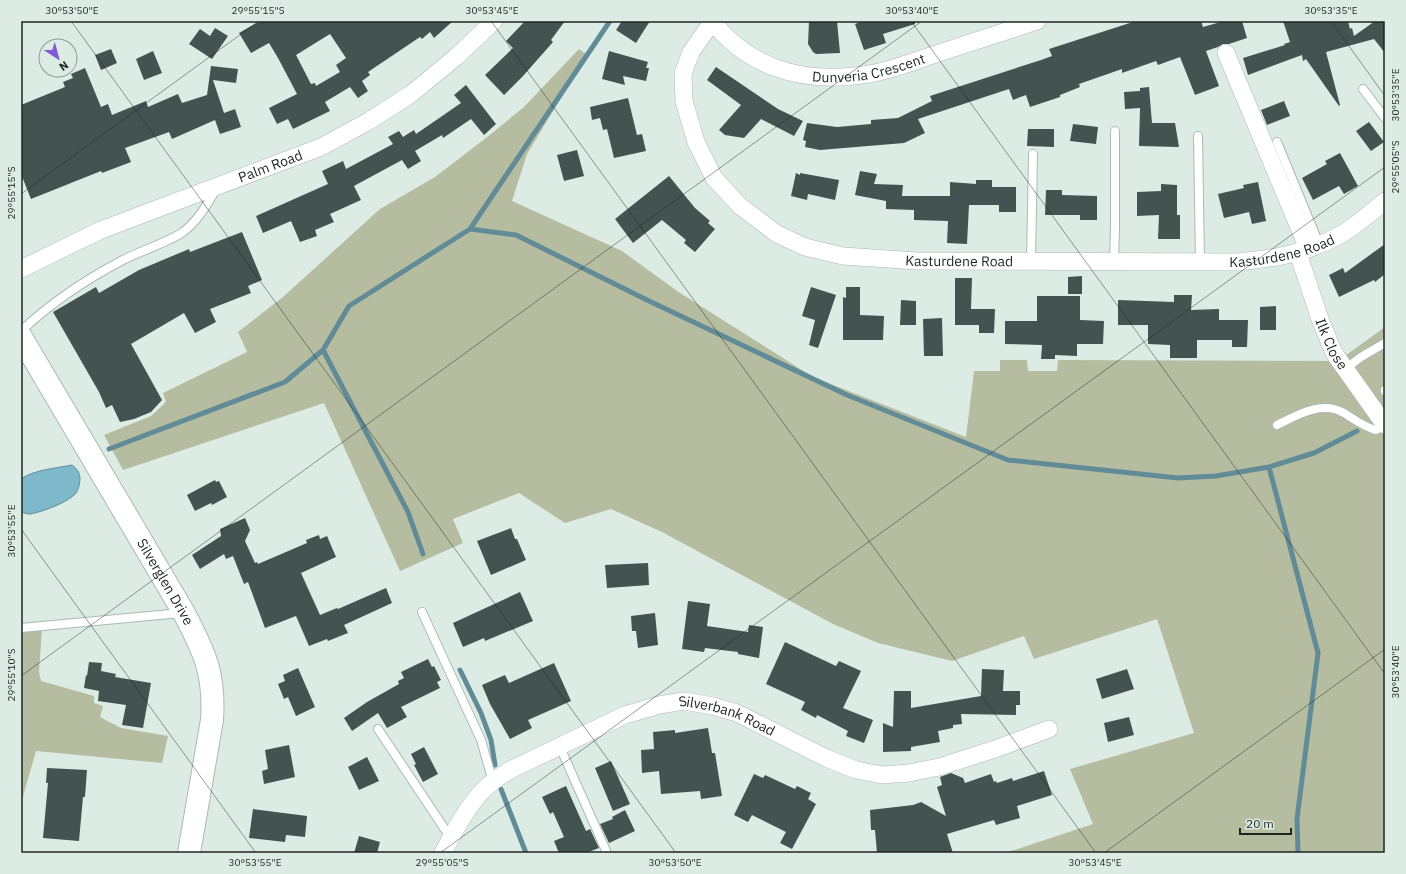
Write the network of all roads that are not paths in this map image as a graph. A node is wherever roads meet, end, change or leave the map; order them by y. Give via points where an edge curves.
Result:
1 (494, 21) edge
2 (1037, 21) edge
3 (712, 22) edge
4 (1226, 53) dead end
5 (1363, 89) dead end
6 (1385, 118) edge
7 (1115, 131) dead end
8 (1198, 136) dead end
9 (1277, 142) dead end
10 (1033, 154) dead end
11 (217, 187) junction
12 (1385, 201) edge
13 (1308, 249) junction
14 (1031, 261) junction
15 (1114, 262) junction
16 (1200, 262) junction
17 (21, 269) edge
18 (21, 331) edge
19 (21, 337) edge
20 (1385, 343) edge
21 (1345, 369) junction
22 (1277, 425) dead end
23 (1385, 425) edge
24 (422, 612) dead end
25 (184, 613) junction
26 (21, 628) edge
27 (378, 729) dead end
28 (1049, 729) dead end
29 (560, 747) junction
30 (493, 782) junction
31 (450, 837) junction
32 (189, 853) edge
33 (443, 853) edge
34 (607, 853) edge

1 - 11 street, Palm Road via 411,94 369,121 321,147
2 - 3 street, Dunveria Crescent via 888,70 855,76 816,77 785,72 763,63 738,49
3 - 14 street, Kasturdene Road via 691,52 683,74 684,102 696,142 714,178 740,206 770,230 805,247 843,256 917,261
4 - 13 street, Ilk Close
5 - 6 lane
7 - 15 lane
8 - 16 lane
9 - 13 lane
10 - 14 lane
11 - 17 street, Palm Road via 101,230
11 - 18 lane via 208,203 181,233 122,260 83,283
12 - 13 street, Kasturdene Road via 1341,234
13 - 16 street, Kasturdene Road via 1264,260
13 - 21 street, Ilk Close via 1321,322 1334,353
14 - 15 street, Kasturdene Road
15 - 16 street, Kasturdene Road
19 - 25 street, Silverglen Drive
20 - 21 lane
21 - 23 street, Ilk Close
22 - 23 lane via 1309,411 1327,407 1368,428 1376,430
24 - 30 lane via 481,740
25 - 26 lane
25 - 32 street, Silverglen Drive via 207,661 213,701
27 - 31 lane
28 - 29 street, Silverbank Road via 939,767 882,775 856,770 826,758 737,713 684,701 624,715
29 - 30 street, Silverbank Road via 510,770
29 - 34 lane
30 - 31 street, Silverbank Road via 487,785 475,800
31 - 33 street, Silverbank Road

